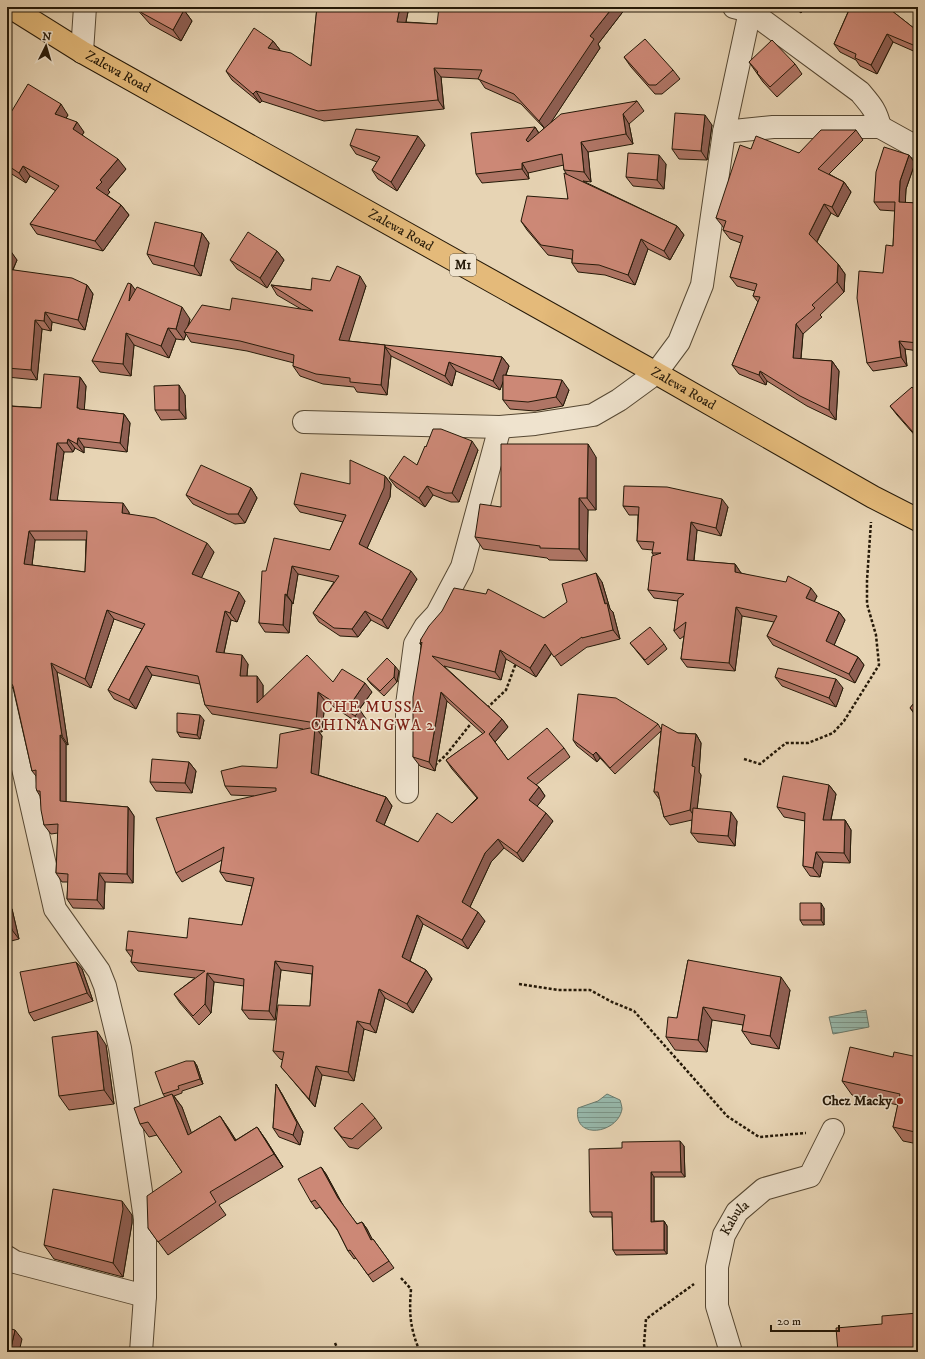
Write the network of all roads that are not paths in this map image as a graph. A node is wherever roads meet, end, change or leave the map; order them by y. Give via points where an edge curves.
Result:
1 (10, 7) edge
2 (85, 7) edge
3 (742, 9) edge
4 (82, 52) junction
5 (880, 127) junction
6 (724, 132) junction
7 (918, 148) edge
8 (656, 373) junction
9 (304, 422) dead end
10 (500, 427) junction
11 (918, 520) edge
12 (7, 698) edge
13 (407, 792) dead end
14 (833, 1130) road end
15 (7, 1256) edge
16 (145, 1296) junction
17 (141, 1352) edge
18 (731, 1352) edge

1 - 4 highway, Zalewa Road / M1
2 - 4 street
3 - 5 street via 860,92 873,107
3 - 6 street
4 - 8 highway, Zalewa Road / M1
5 - 6 street via 773,126
5 - 7 street
6 - 8 street via 702,284 679,342
8 - 10 street via 593,415
8 - 11 highway, Zalewa Road / M1
9 - 10 street
10 - 13 street via 462,567 437,614 415,644 407,705
12 - 16 street via 55,909 99,971 118,1040 145,1219
14 - 18 street, Kabula via 810,1176 764,1189 737,1212 724,1235 717,1267 717,1306
15 - 16 street via 15,1262
16 - 17 street

